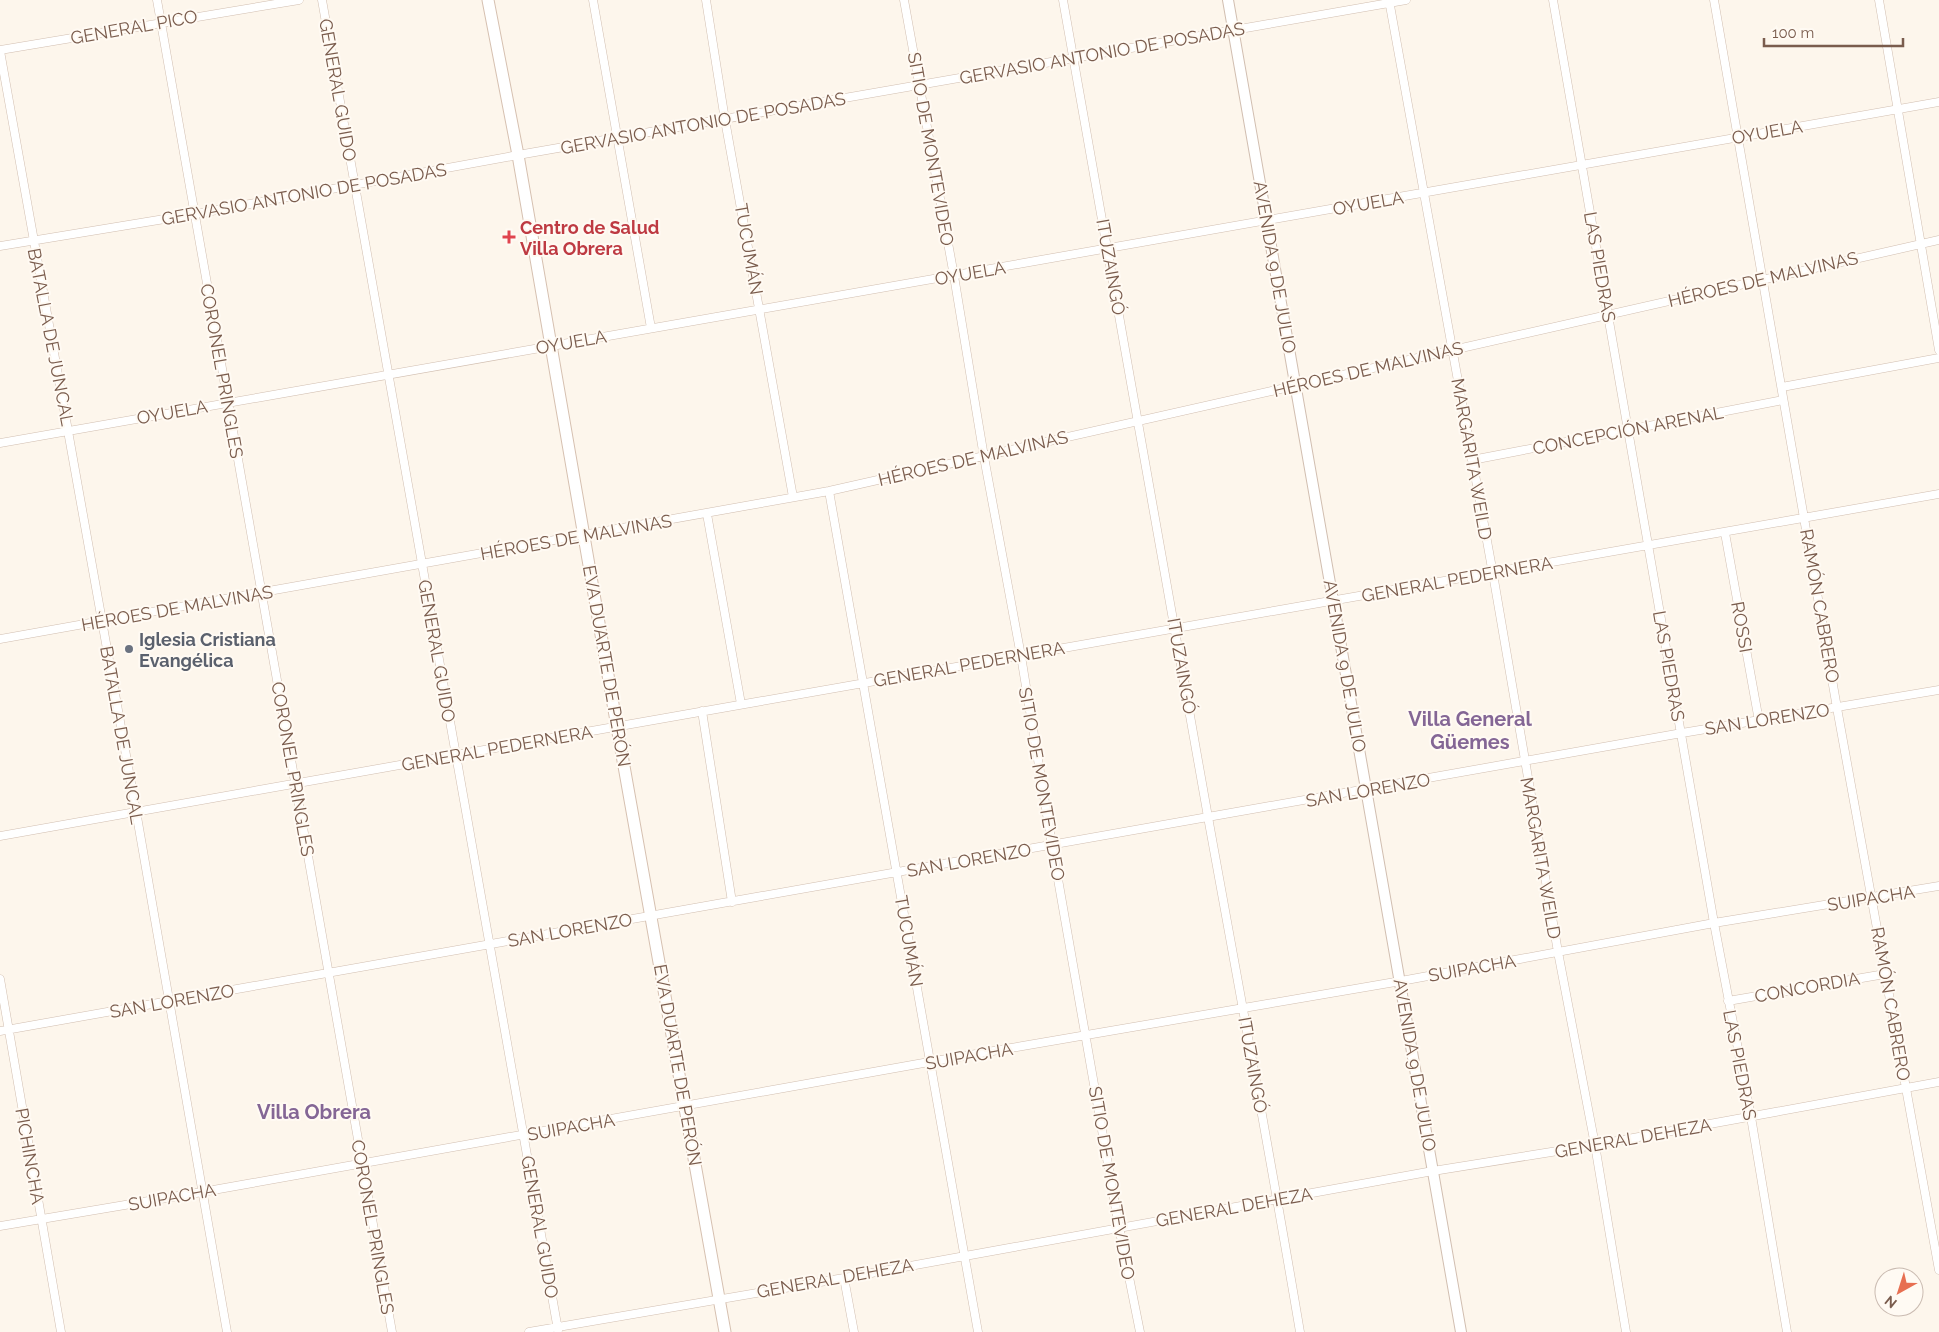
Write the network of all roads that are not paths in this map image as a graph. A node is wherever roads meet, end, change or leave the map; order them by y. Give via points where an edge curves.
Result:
1 (157, 0) edge
2 (299, 0) edge
3 (322, 0) edge
4 (488, 0) edge
5 (592, 0) edge
6 (706, 0) edge
7 (904, 0) edge
8 (1063, 0) edge
9 (1228, 0) edge
10 (1406, 0) edge
11 (1552, 0) edge
12 (1714, 0) edge
13 (1879, 0) edge
14 (1389, 1) edge
15 (161, 22) junction
16 (1234, 29) junction
17 (0, 51) edge
18 (1073, 58) junction
19 (919, 86) junction
20 (1939, 102) edge
21 (1897, 110) junction
22 (725, 120) junction
23 (1738, 137) junction
24 (618, 138) junction
25 (518, 155) junction
26 (1581, 164) junction
27 (354, 186) junction
28 (1424, 193) junction
29 (195, 214) junction
30 (1267, 221) junction
31 (1939, 240) edge
32 (33, 241) junction
33 (1920, 244) junction
34 (0, 246) edge
35 (1108, 249) junction
36 (954, 276) junction
37 (1763, 279) junction
38 (760, 310) junction
39 (1608, 314) junction
40 (651, 328) junction
41 (550, 346) junction
42 (1939, 350) edge
43 (1453, 351) junction
44 (1939, 358) edge
45 (389, 374) junction
46 (1296, 386) junction
47 (1782, 387) junction
48 (1784, 400) junction
49 (228, 403) junction
50 (1137, 420) junction
51 (68, 430) junction
52 (1627, 430) junction
53 (0, 442) edge
54 (984, 457) junction
55 (1472, 460) junction
56 (829, 491) junction
57 (1939, 494) edge
58 (793, 497) junction
59 (707, 514) junction
60 (1805, 518) junction
61 (1725, 533) junction
62 (584, 536) junction
63 (1648, 546) junction
64 (422, 564) junction
65 (1493, 574) junction
66 (262, 593) junction
67 (1333, 600) junction
68 (102, 622) junction
69 (1175, 630) junction
70 (0, 639) edge
71 (1021, 656) junction
72 (863, 682) junction
73 (1939, 690) edge
74 (741, 704) junction
75 (1837, 708) junction
76 (702, 711) junction
77 (1759, 721) junction
78 (617, 727) junction
79 (1682, 733) junction
80 (456, 754) junction
81 (1524, 761) junction
82 (295, 783) junction
83 (1366, 790) junction
84 (136, 811) junction
85 (1208, 818) junction
86 (0, 836) edge
87 (1052, 845) junction
88 (897, 873) junction
89 (1939, 886) edge
90 (1872, 898) junction
91 (732, 902) junction
92 (651, 916) junction
93 (1714, 923) junction
94 (489, 944) junction
95 (1558, 952) junction
96 (329, 972) junction
97 (1885, 974) junction
98 (0, 979) edge
99 (1401, 981) junction
100 (169, 1001) junction
101 (1728, 1001) junction
102 (1243, 1008) junction
103 (9, 1030) junction
104 (0, 1031) edge
105 (1086, 1035) junction
106 (929, 1062) junction
107 (1939, 1082) edge
108 (1906, 1088) junction
109 (685, 1107) junction
110 (1751, 1117) junction
111 (524, 1135) junction
112 (1595, 1145) junction
113 (362, 1163) junction
114 (1433, 1171) junction
115 (202, 1192) junction
116 (1278, 1199) junction
117 (41, 1219) junction
118 (0, 1226) edge
119 (1119, 1227) junction
120 (964, 1256) junction
121 (1939, 1270) edge
122 (844, 1278) junction
123 (719, 1298) junction
124 (558, 1330) edge
125 (61, 1332) edge
126 (226, 1332) edge
127 (392, 1332) edge
128 (529, 1332) edge
129 (725, 1332) edge
130 (854, 1332) edge
131 (978, 1332) edge
132 (1140, 1332) edge
133 (1300, 1332) edge
134 (1461, 1332) edge
135 (1626, 1332) edge
136 (1787, 1332) edge

1 - 15 street, CORONEL PRINGLES
2 - 15 street, GENERAL PICO
3 - 27 street, GENERAL GUIDO
4 - 25 main road, EVA DUARTE DE PERÓN
5 - 24 street
6 - 22 street, TUCUMÁN
7 - 19 street, SITIO DE MONTEVIDEO
8 - 18 street, ITUZAINGÓ
9 - 16 street, AVENIDA 9 DE JULIO
10 - 14 street, GERVASIO ANTONIO DE POSADAS
11 - 26 street, LAS PIEDRAS
12 - 23 street, RAMÓN CABRERO
13 - 21 street
14 - 16 street, GERVASIO ANTONIO DE POSADAS
14 - 28 street, MARGARITA WEILD
15 - 17 street, GENERAL PICO
15 - 29 street, CORONEL PRINGLES
16 - 18 street, GERVASIO ANTONIO DE POSADAS
16 - 30 street, AVENIDA 9 DE JULIO
17 - 32 street, BATALLA DE JUNCAL
18 - 19 street, GERVASIO ANTONIO DE POSADAS
18 - 35 street, ITUZAINGÓ
19 - 22 street, GERVASIO ANTONIO DE POSADAS
19 - 36 street, SITIO DE MONTEVIDEO
20 - 21 street, OYUELA
21 - 23 street, OYUELA
21 - 33 street
22 - 24 street, GERVASIO ANTONIO DE POSADAS
22 - 38 street, TUCUMÁN
23 - 26 street, OYUELA
23 - 37 street, RAMÓN CABRERO
24 - 25 street, GERVASIO ANTONIO DE POSADAS
24 - 40 street
25 - 27 street, GERVASIO ANTONIO DE POSADAS
25 - 41 main road, EVA DUARTE DE PERÓN
26 - 28 street, OYUELA
26 - 39 street, LAS PIEDRAS
27 - 29 street, GERVASIO ANTONIO DE POSADAS
27 - 45 street, GENERAL GUIDO
28 - 30 street, OYUELA
28 - 43 street, MARGARITA WEILD
29 - 32 street, GERVASIO ANTONIO DE POSADAS
29 - 49 street, CORONEL PRINGLES
30 - 35 street, OYUELA
30 - 46 street, AVENIDA 9 DE JULIO
31 - 33 street, HÉROES DE MALVINAS
32 - 34 street, GERVASIO ANTONIO DE POSADAS
32 - 51 street, BATALLA DE JUNCAL
33 - 37 street, HÉROES DE MALVINAS
33 - 42 street
35 - 36 street, OYUELA
35 - 50 street, ITUZAINGÓ
36 - 38 street, OYUELA
36 - 54 street, SITIO DE MONTEVIDEO
37 - 39 street, HÉROES DE MALVINAS
37 - 47 street, RAMÓN CABRERO
38 - 40 street, OYUELA
38 - 58 street, TUCUMÁN
39 - 43 street, HÉROES DE MALVINAS
39 - 52 street, LAS PIEDRAS
40 - 41 street, OYUELA
41 - 45 street, OYUELA
41 - 62 main road, EVA DUARTE DE PERÓN
43 - 46 street, HÉROES DE MALVINAS
43 - 55 street, MARGARITA WEILD
44 - 47 street
45 - 49 street, OYUELA
45 - 64 street, GENERAL GUIDO
46 - 50 street, HÉROES DE MALVINAS
46 - 67 street, AVENIDA 9 DE JULIO
47 - 48 street, RAMÓN CABRERO
48 - 52 street, CONCEPCIÓN ARENAL
48 - 60 street, RAMÓN CABRERO
49 - 51 street, OYUELA
49 - 66 street, CORONEL PRINGLES
50 - 54 street, HÉROES DE MALVINAS
50 - 69 street, ITUZAINGÓ
51 - 53 street, OYUELA
51 - 68 street, BATALLA DE JUNCAL
52 - 55 street, CONCEPCIÓN ARENAL
52 - 63 street, LAS PIEDRAS
54 - 56 street, HÉROES DE MALVINAS
54 - 71 street, SITIO DE MONTEVIDEO
55 - 65 street, MARGARITA WEILD
56 - 58 street, HÉROES DE MALVINAS
56 - 72 street, TUCUMÁN
57 - 60 street, GENERAL PEDERNERA
58 - 59 street, HÉROES DE MALVINAS
59 - 62 street, HÉROES DE MALVINAS
59 - 74 street
60 - 61 street, GENERAL PEDERNERA
60 - 75 street, RAMÓN CABRERO
61 - 63 street, GENERAL PEDERNERA
61 - 77 street, ROSSI
62 - 64 street, HÉROES DE MALVINAS
62 - 78 main road, EVA DUARTE DE PERÓN
63 - 65 street, GENERAL PEDERNERA
63 - 79 street, LAS PIEDRAS
64 - 66 street, HÉROES DE MALVINAS
64 - 80 street, GENERAL GUIDO
65 - 67 street, GENERAL PEDERNERA
65 - 81 street, MARGARITA WEILD
66 - 68 street, HÉROES DE MALVINAS
66 - 82 street, CORONEL PRINGLES
67 - 69 street, GENERAL PEDERNERA
67 - 83 street, AVENIDA 9 DE JULIO
68 - 70 street, HÉROES DE MALVINAS
68 - 84 street, BATALLA DE JUNCAL
69 - 71 street, GENERAL PEDERNERA
69 - 85 street, ITUZAINGÓ
71 - 72 street, GENERAL PEDERNERA
71 - 87 street, SITIO DE MONTEVIDEO
72 - 74 street, GENERAL PEDERNERA
72 - 88 street, TUCUMÁN
73 - 75 street, SAN LORENZO
74 - 76 street, GENERAL PEDERNERA
75 - 77 street, SAN LORENZO
75 - 90 street, RAMÓN CABRERO
76 - 78 street, GENERAL PEDERNERA
76 - 91 street
77 - 79 street, SAN LORENZO
78 - 80 street, GENERAL PEDERNERA
78 - 92 main road, EVA DUARTE DE PERÓN
79 - 81 street, SAN LORENZO
79 - 93 street, LAS PIEDRAS
80 - 82 street, GENERAL PEDERNERA
80 - 94 street, GENERAL GUIDO
81 - 83 street, SAN LORENZO
81 - 95 street, MARGARITA WEILD
82 - 84 street, GENERAL PEDERNERA
82 - 96 street, CORONEL PRINGLES
83 - 85 street, SAN LORENZO
83 - 99 street, AVENIDA 9 DE JULIO
84 - 86 street, GENERAL PEDERNERA
84 - 100 street, BATALLA DE JUNCAL
85 - 87 street, SAN LORENZO
85 - 102 street, ITUZAINGÓ
87 - 88 street, SAN LORENZO
87 - 105 street, SITIO DE MONTEVIDEO
88 - 91 street, SAN LORENZO
88 - 106 street, TUCUMÁN
89 - 90 street, SUIPACHA
90 - 93 street, SUIPACHA
90 - 97 street, RAMÓN CABRERO
91 - 92 street, SAN LORENZO
92 - 94 street, SAN LORENZO
92 - 109 main road, EVA DUARTE DE PERÓN
93 - 95 street, SUIPACHA
93 - 101 street, LAS PIEDRAS
94 - 96 street, SAN LORENZO
94 - 111 street, GENERAL GUIDO
95 - 99 street, SUIPACHA
95 - 112 street, MARGARITA WEILD
96 - 100 street, SAN LORENZO
96 - 113 street, CORONEL PRINGLES
97 - 101 street, CONCORDIA
97 - 108 street, RAMÓN CABRERO
98 - 103 street, PICHINCHA
99 - 102 street, SUIPACHA
99 - 114 street, AVENIDA 9 DE JULIO
100 - 103 street, SAN LORENZO
100 - 115 street, BATALLA DE JUNCAL
101 - 110 street, LAS PIEDRAS
102 - 105 street, SUIPACHA
102 - 116 street, ITUZAINGÓ
103 - 104 street, SAN LORENZO
103 - 117 street, PICHINCHA
105 - 106 street, SUIPACHA
105 - 119 street, SITIO DE MONTEVIDEO
106 - 109 street, SUIPACHA
106 - 120 street, TUCUMÁN
107 - 108 street, GENERAL DEHEZA
108 - 110 street, GENERAL DEHEZA
108 - 121 street, RAMÓN CABRERO
109 - 111 street, SUIPACHA
109 - 123 main road, EVA DUARTE DE PERÓN
110 - 112 street, GENERAL DEHEZA
110 - 136 street, LAS PIEDRAS
111 - 113 street, SUIPACHA
111 - 124 street, GENERAL GUIDO
112 - 114 street, GENERAL DEHEZA
112 - 135 street, MARGARITA WEILD
113 - 115 street, SUIPACHA
113 - 127 street, CORONEL PRINGLES
114 - 116 street, GENERAL DEHEZA
114 - 134 street, AVENIDA 9 DE JULIO
115 - 117 street, SUIPACHA
115 - 126 street, BATALLA DE JUNCAL
116 - 119 street, GENERAL DEHEZA
116 - 133 street, ITUZAINGÓ
117 - 118 street, SUIPACHA
117 - 125 street, PICHINCHA
119 - 120 street, GENERAL DEHEZA
119 - 132 street, SITIO DE MONTEVIDEO
120 - 122 street, GENERAL DEHEZA
120 - 131 street, TUCUMÁN
122 - 123 street, GENERAL DEHEZA
122 - 130 street
123 - 124 street, GENERAL DEHEZA
123 - 129 main road, EVA DUARTE DE PERÓN
124 - 128 street, GENERAL DEHEZA

